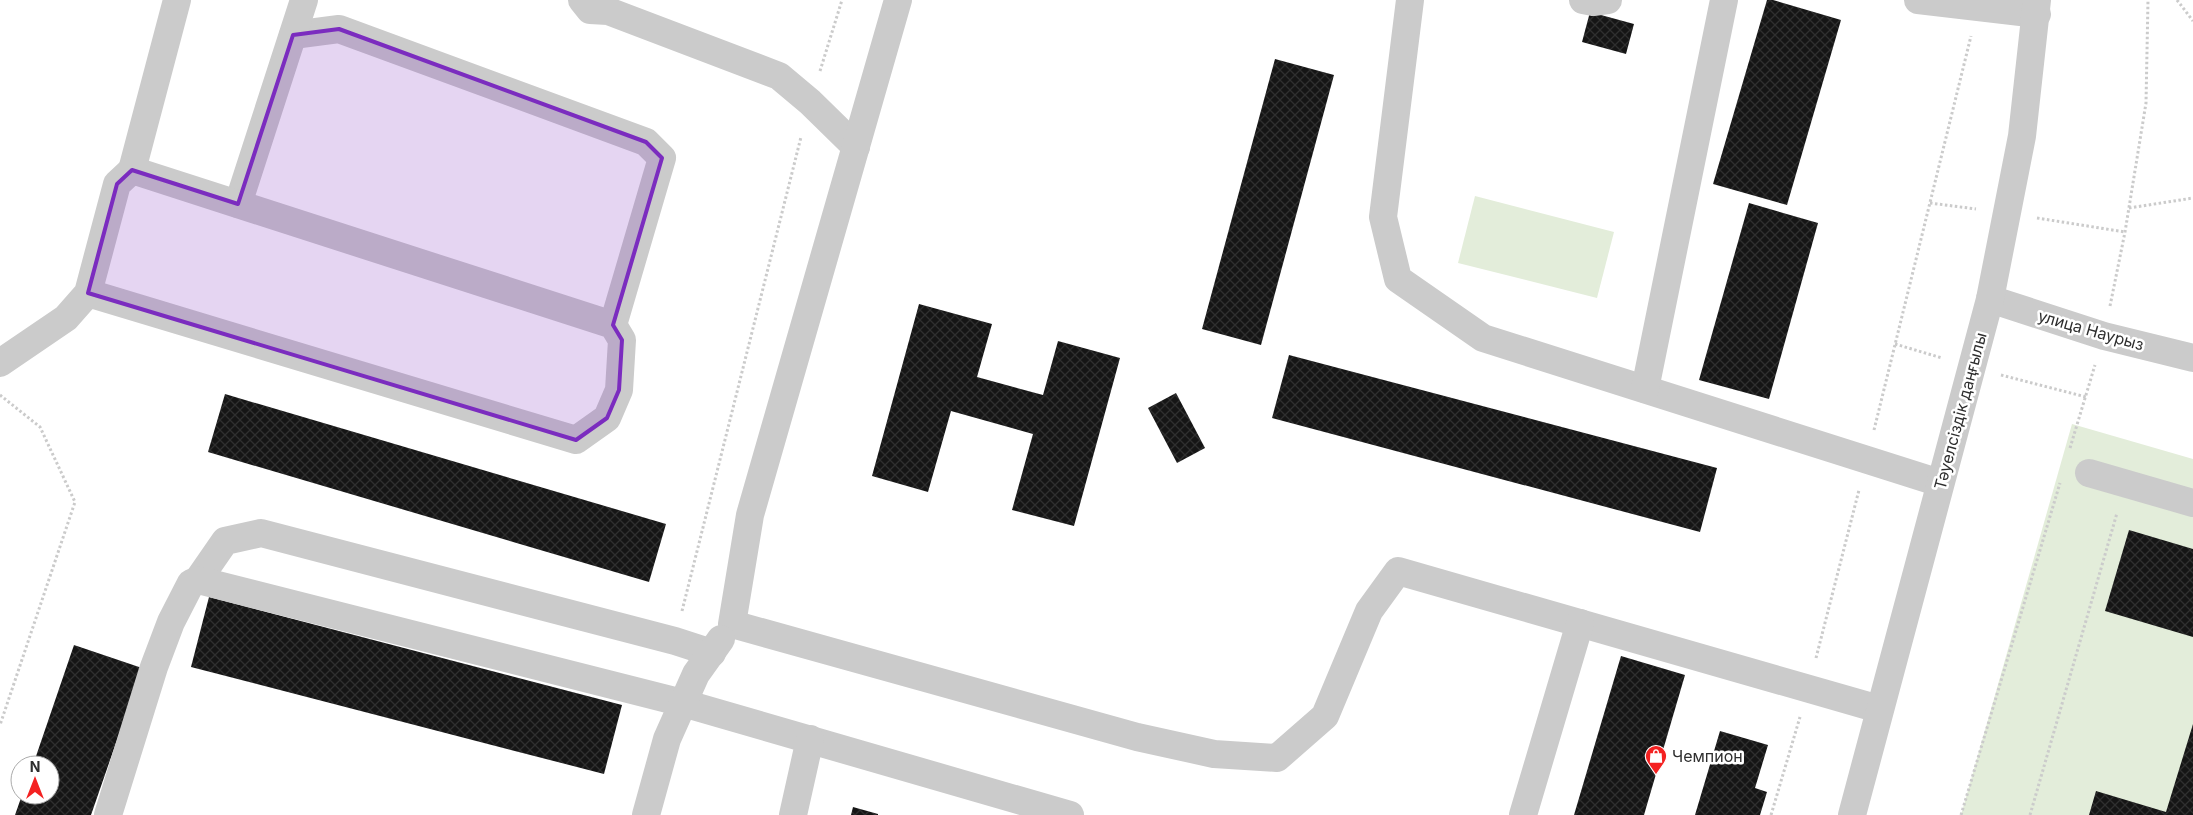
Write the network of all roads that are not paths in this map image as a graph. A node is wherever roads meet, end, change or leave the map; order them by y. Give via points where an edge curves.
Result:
1 (177, 0) edge
2 (304, 0) edge
3 (582, 0) edge
4 (898, 0) edge
5 (1410, 0) edge
6 (1583, 0) edge
7 (1608, 0) edge
8 (1724, 0) edge
9 (1918, 0) edge
10 (2037, 7) edge
11 (293, 35) junction
12 (856, 147) junction
13 (132, 170) junction
14 (238, 204) junction
15 (88, 293) junction
16 (1990, 299) junction
17 (613, 325) junction
18 (2193, 358) edge
19 (0, 363) edge
20 (1645, 389) junction
21 (2090, 474) dead end
22 (1940, 483) junction
23 (2193, 503) edge
24 (198, 580) junction
25 (1580, 623) junction
26 (732, 624) junction
27 (712, 653) junction
28 (683, 702) junction
29 (1879, 709) junction
30 (810, 739) junction
31 (108, 815) edge
32 (646, 815) edge
33 (793, 815) edge
34 (1070, 815) edge
35 (1523, 815) edge
36 (1852, 815) edge

1 - 13 street
2 - 11 street
3 - 12 street via 590,10 608,12 779,76
4 - 12 street
5 - 20 street via 1384,217 1398,278 1483,338
6 - 7 street
8 - 20 street
9 - 10 street via 1978,7
10 - 16 street, Тәуелсіздік даңғылы via 2022,136
11 - 14 street
11 - 17 street via 339,29 646,142 662,158
12 - 26 street via 750,515
13 - 14 street
13 - 15 street via 117,184
14 - 17 street
15 - 17 street via 576,440 607,418 619,390 622,340
15 - 19 street via 66,318
16 - 18 street, улица Наурыз via 2104,336
16 - 22 street, Тәуелсіздік даңғылы
20 - 22 street
21 - 23 street
22 - 29 street, Тәуелсіздік даңғылы
24 - 27 street via 225,541 261,533
24 - 28 street
24 - 31 street via 191,583 164,640
25 - 26 street via 1398,571 1369,611 1325,716 1277,758 1214,754 1137,737
25 - 29 street
25 - 35 street
26 - 27 street
27 - 28 street via 696,674
28 - 30 street
28 - 32 street via 667,739
29 - 36 street, Тәуелсіздік даңғылы
30 - 33 street
30 - 34 street

